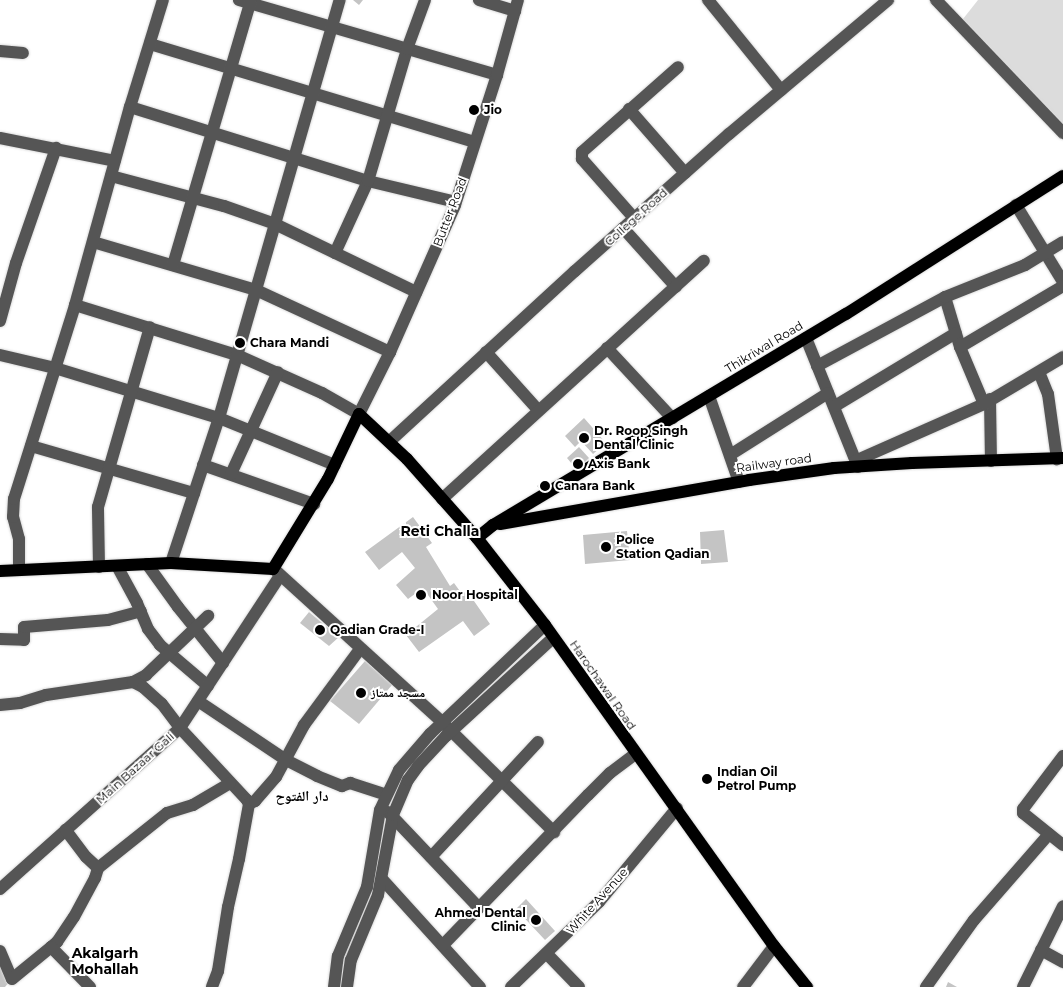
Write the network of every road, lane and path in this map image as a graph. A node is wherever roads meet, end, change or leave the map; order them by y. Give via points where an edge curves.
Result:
1 (163, 0) edge
2 (340, 0) edge
3 (425, 0) edge
4 (479, 0) edge
5 (708, 0) edge
6 (936, 0) edge
7 (247, 1) edge
8 (883, 2) edge
9 (516, 5) edge
10 (332, 27) junction
11 (150, 44) junction
12 (407, 49) junction
13 (0, 51) edge
14 (23, 53) dead end
15 (678, 66) dead end
16 (232, 68) junction
17 (497, 75) junction
18 (781, 90) junction
19 (313, 92) junction
20 (130, 107) junction
21 (629, 109) junction
22 (388, 115) junction
23 (213, 133) junction
24 (1063, 133) edge
25 (0, 138) edge
26 (475, 142) junction
27 (56, 148) junction
28 (294, 158) junction
29 (115, 161) junction
30 (685, 173) junction
31 (111, 176) junction
32 (1063, 176) edge
33 (368, 181) junction
34 (193, 198) junction
35 (456, 202) junction
36 (1016, 205) junction
37 (634, 218) junction
38 (275, 224) junction
39 (623, 228) junction
40 (94, 242) junction
41 (1063, 242) edge
42 (335, 253) junction
43 (1046, 254) junction
44 (704, 261) dead end
45 (173, 265) junction
46 (1063, 282) edge
47 (1063, 286) edge
48 (676, 287) junction
49 (256, 290) junction
50 (416, 292) junction
51 (946, 298) junction
52 (75, 305) junction
53 (0, 321) edge
54 (150, 328) junction
55 (956, 333) junction
56 (806, 338) junction
57 (960, 347) junction
58 (607, 348) junction
59 (390, 352) junction
60 (486, 352) junction
61 (0, 355) edge
62 (237, 355) junction
63 (1063, 357) edge
64 (817, 366) junction
65 (55, 368) junction
66 (278, 372) junction
67 (1039, 372) junction
68 (132, 392) junction
69 (828, 393) junction
70 (709, 396) junction
71 (987, 401) junction
72 (835, 406) junction
73 (538, 410) junction
74 (359, 414) junction
75 (219, 418) junction
76 (672, 418) junction
77 (250, 431) junction
78 (390, 441) junction
79 (31, 446) junction
80 (730, 455) junction
81 (1060, 458) edge
82 (991, 461) junction
83 (203, 464) junction
84 (856, 464) junction
85 (335, 465) junction
86 (109, 468) junction
87 (231, 474) junction
88 (739, 482) junction
89 (194, 493) junction
90 (442, 499) junction
91 (314, 504) junction
92 (493, 525) junction
93 (477, 538) junction
94 (171, 563) junction
95 (147, 564) junction
96 (117, 566) junction
97 (99, 567) junction
98 (19, 570) junction
99 (0, 571) edge
100 (276, 572) junction
101 (141, 611) junction
102 (208, 616) dead end
103 (545, 626) junction
104 (196, 629) junction
105 (553, 638) junction
106 (0, 639) edge
107 (360, 649) junction
108 (169, 653) junction
109 (223, 662) junction
110 (133, 682) junction
111 (208, 686) junction
112 (198, 701) junction
113 (0, 705) edge
114 (447, 727) junction
115 (180, 728) junction
116 (538, 742) dead end
117 (635, 754) junction
118 (1063, 756) edge
119 (286, 760) junction
120 (502, 781) junction
121 (230, 783) junction
122 (386, 795) junction
123 (249, 804) junction
124 (676, 808) junction
125 (380, 810) junction
126 (393, 816) junction
127 (66, 830) junction
128 (554, 832) junction
129 (1049, 834) junction
130 (1063, 845) edge
131 (431, 856) junction
132 (98, 868) junction
133 (376, 885) junction
134 (0, 889) edge
135 (1063, 906) edge
136 (479, 908) junction
137 (443, 945) junction
138 (51, 946) junction
139 (774, 946) junction
140 (1041, 950) junction
141 (0, 951) edge
142 (547, 954) junction
143 (1063, 962) edge
144 (90, 987) edge
145 (212, 987) edge
146 (334, 987) edge
147 (348, 987) edge
148 (480, 987) edge
149 (511, 987) edge
150 (579, 987) edge
151 (743, 987) edge
152 (808, 987) edge
153 (926, 987) edge
154 (1023, 987) edge

1 - 11 street
2 - 10 street
3 - 12 street
4 - 9 street
5 - 18 street
6 - 24 street
7 - 10 street
7 - 16 street
8 - 18 street, College Road
9 - 17 street, Butter Road
10 - 12 street
10 - 19 street
11 - 16 street
11 - 20 street
12 - 17 street
12 - 22 street
13 - 14 street
15 - 21 street
16 - 19 street
16 - 23 street
17 - 26 street, Butter Road
18 - 30 street, College Road
19 - 22 street
19 - 28 street
20 - 23 street
20 - 29 street
21 - 30 street
21 - 37 street via 584,149 581,156
22 - 26 street
22 - 33 street
23 - 28 street
23 - 34 street
25 - 27 street
26 - 35 street, Butter Road
27 - 29 street
27 - 53 street via 16,263
28 - 33 street
28 - 38 street
29 - 31 street
30 - 37 street, College Road
31 - 34 street
31 - 40 street
32 - 36 main road, Thikriwal Road
33 - 35 street
33 - 42 street
34 - 38 street
34 - 45 street
35 - 50 street, Butter Road
36 - 43 street
36 - 56 main road, Thikriwal Road
37 - 39 street, College Road
38 - 42 street
38 - 49 street
39 - 48 street
39 - 60 street, College Road
40 - 45 street
40 - 52 street
41 - 43 street
42 - 50 street
43 - 46 street
43 - 51 street
44 - 48 street
45 - 49 street
47 - 57 street
48 - 58 street
49 - 59 street
49 - 62 street
50 - 59 street, Butter Road
51 - 55 street
51 - 64 street
52 - 54 street
52 - 65 street
54 - 62 street
54 - 68 street
55 - 57 street
55 - 72 street
56 - 64 street
56 - 70 main road, Thikriwal Road
57 - 71 street
58 - 73 street
58 - 76 street
59 - 74 street, Butter Road
60 - 73 street
60 - 78 street, College Road
61 - 65 street
62 - 66 street
62 - 75 street
63 - 67 street
64 - 69 street
65 - 68 street
65 - 79 street
66 - 74 street
66 - 77 street
67 - 71 street
67 - 81 street via 1048,394
68 - 75 street
68 - 86 street
69 - 72 street
69 - 80 street
70 - 76 main road, Thikriwal Road
70 - 80 street
71 - 82 street
71 - 84 street
72 - 84 street
73 - 90 street
74 - 78 main road, Harochawal Road
74 - 85 main road
75 - 77 street
75 - 83 street
76 - 92 main road, Thikriwal Road
77 - 85 street
77 - 87 street
78 - 90 main road, Harochawal Road
79 - 86 street
79 - 98 street via 14,499
80 - 88 street
81 - 82 main road, Railway road
82 - 84 main road, Railway road
83 - 87 street
83 - 89 street
84 - 88 main road, Railway road
85 - 91 main road
86 - 89 street
86 - 97 street via 98,507
87 - 91 street
88 - 92 main road, Railway road
89 - 94 street
90 - 93 main road, Harochawal Road
91 - 100 main road
92 - 93 main road, Thikriwal Road
93 - 103 main road, Harochawal Road
94 - 95 main road
94 - 100 main road
95 - 96 main road
95 - 104 street
96 - 97 main road
96 - 101 street
97 - 98 main road
98 - 99 main road
100 - 107 street
100 - 109 street, Main Bazaar Gali
101 - 106 street via 108,620 24,626 24,640
101 - 108 street via 148,629
102 - 104 street
103 - 105 main road, Harochawal Road
103 - 114 street
104 - 108 street
104 - 109 street
105 - 114 street
105 - 117 main road, Harochawal Road
107 - 114 street
107 - 119 street via 304,725
108 - 110 street via 146,675
108 - 111 street
109 - 111 street, Main Bazaar Gali
110 - 113 street
110 - 115 street via 162,704
111 - 112 street, Main Bazaar Gali
112 - 115 street, Main Bazaar Gali
112 - 119 street
114 - 120 street
114 - 122 street via 402,764
114 - 126 street via 412,774
115 - 121 street
115 - 127 street, Main Bazaar Gali
116 - 120 street
117 - 124 main road, Harochawal Road
117 - 128 street via 601,782
118 - 129 street via 1023,809 1024,815
119 - 122 street via 342,786 350,783
119 - 123 street via 276,777
120 - 128 street
120 - 131 street
121 - 123 street
121 - 132 street via 193,805 168,813
122 - 125 street
123 - 145 street via 218,971
124 - 139 main road, Harochawal Road
124 - 142 street, White Avenue via 600,902
125 - 126 street
125 - 133 street
126 - 131 street
126 - 133 street
127 - 132 street via 86,858
127 - 134 street, Main Bazaar Gali
128 - 136 street
129 - 130 street
129 - 153 street via 974,920
131 - 136 street
132 - 138 street via 74,917
133 - 137 street
133 - 146 street via 338,956
133 - 147 street via 350,960
135 - 140 street
136 - 137 street
137 - 148 street
138 - 141 street via 12,979
138 - 144 street
139 - 151 street
139 - 152 main road, Harochawal Road
140 - 143 street
140 - 154 street
142 - 149 street, White Avenue
142 - 150 street

